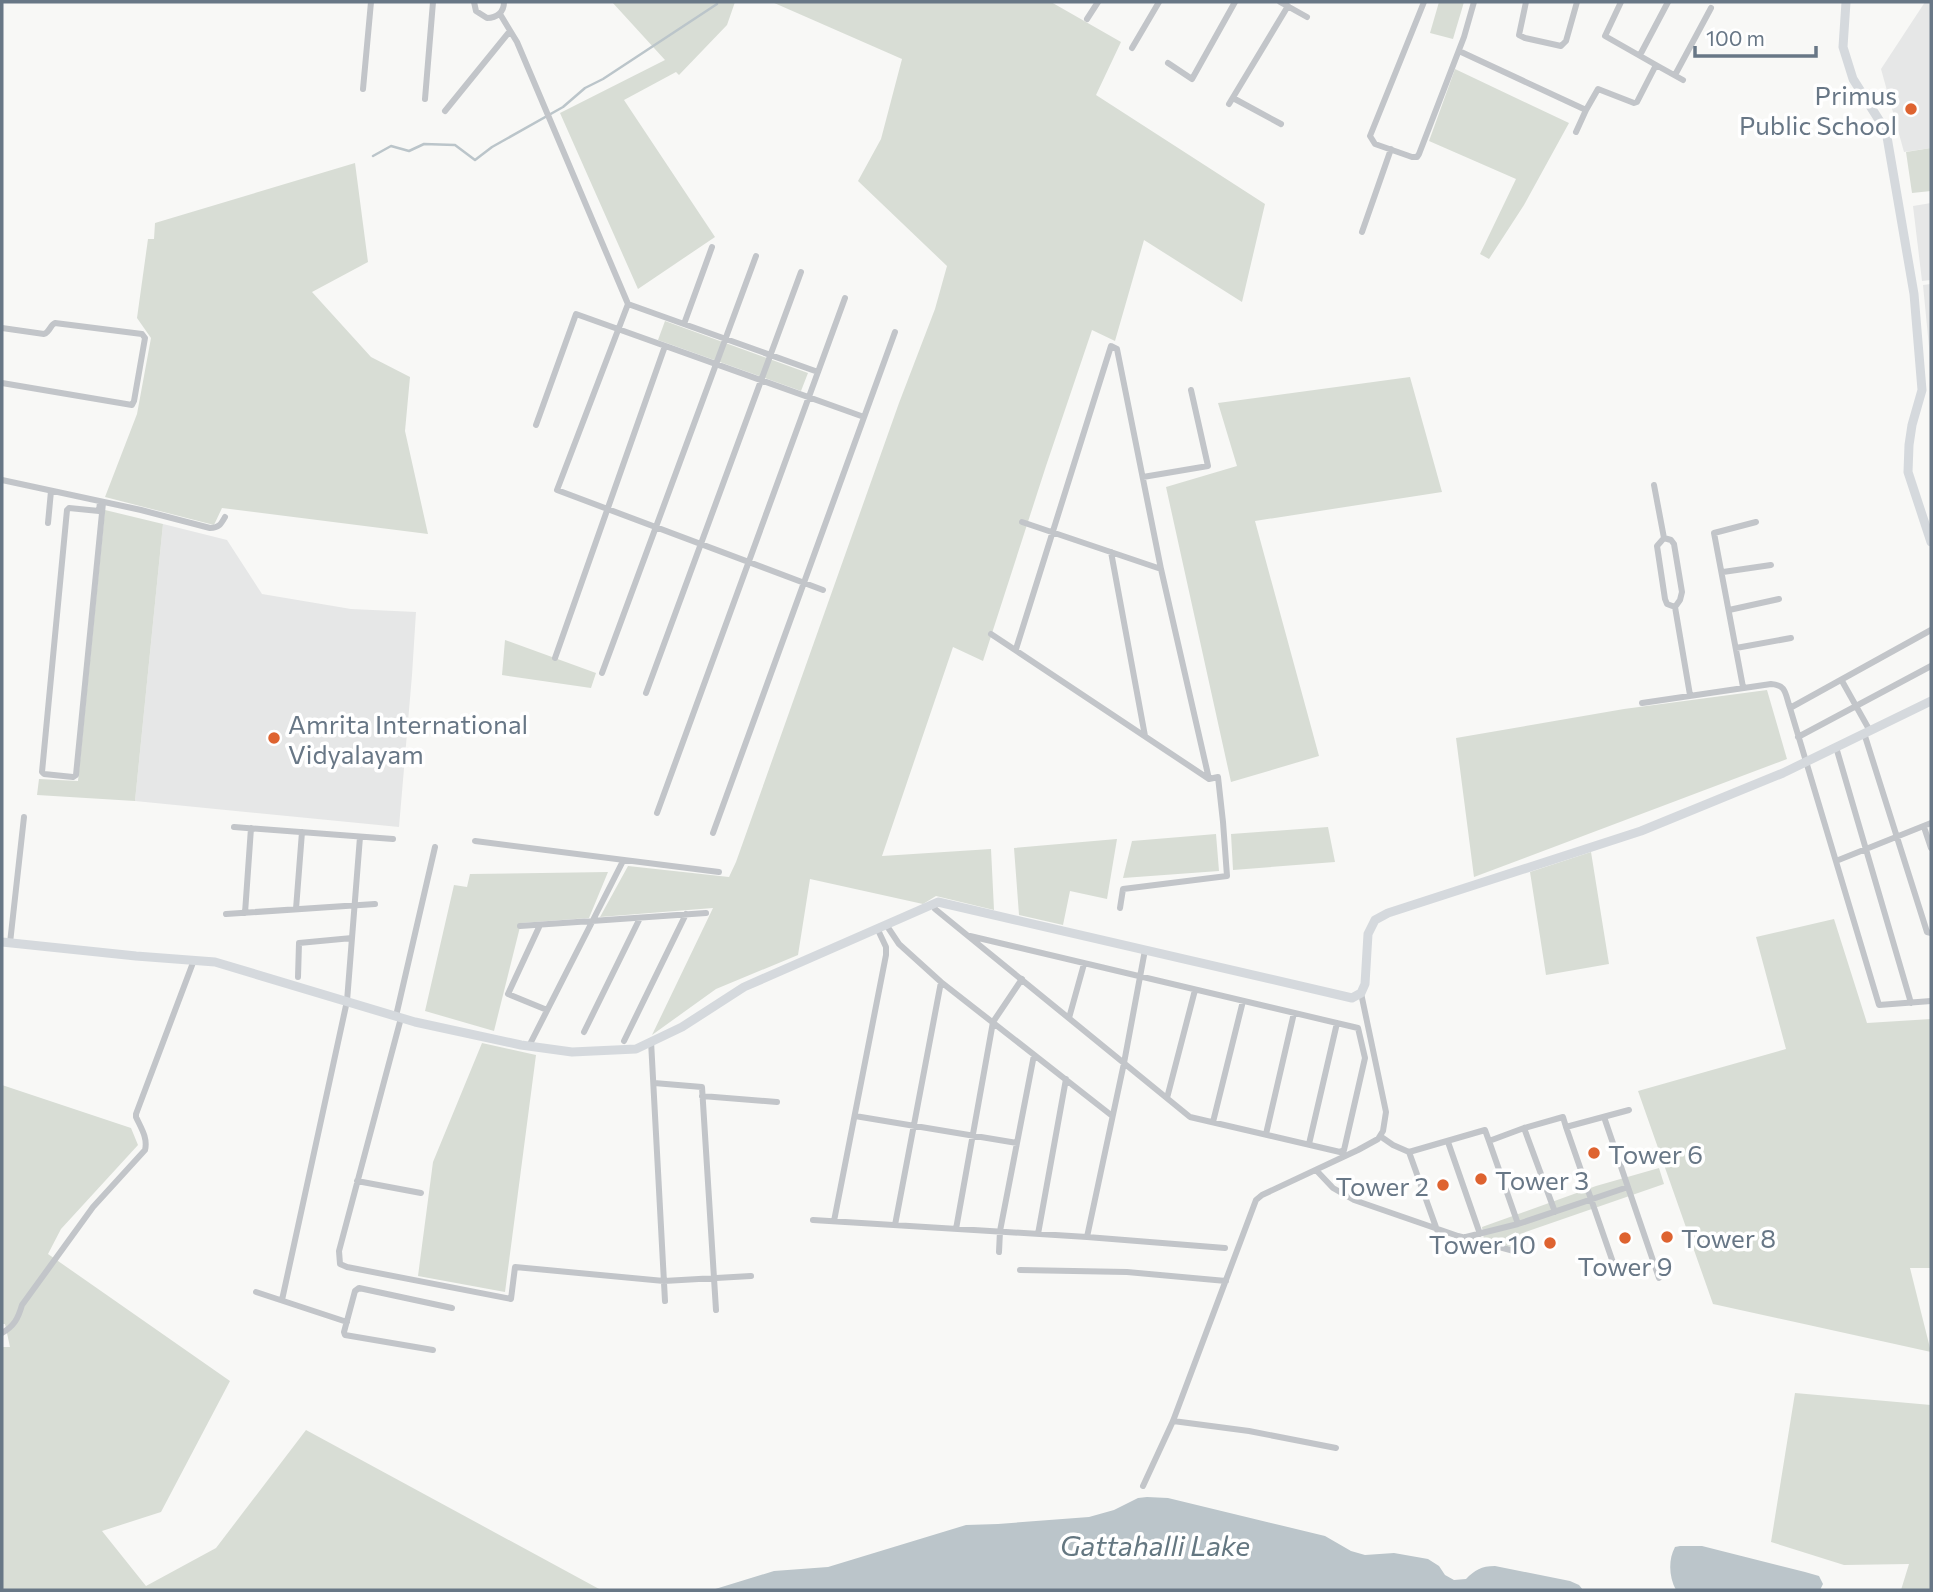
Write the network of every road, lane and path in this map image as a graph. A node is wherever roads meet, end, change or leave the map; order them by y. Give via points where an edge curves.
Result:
1 (371, 2) edge
2 (433, 2) edge
3 (474, 2) edge
4 (504, 2) edge
5 (1098, 2) edge
6 (1159, 2) edge
7 (1235, 2) edge
8 (1280, 2) edge
9 (1424, 2) edge
10 (1474, 2) edge
11 (1527, 2) edge
12 (1577, 2) edge
13 (1622, 2) edge
14 (1668, 2) edge
15 (1846, 2) edge
16 (1288, 6) junction
17 (1711, 8) dead end
18 (500, 14) junction
19 (1307, 17) dead end
20 (1087, 19) dead end
21 (510, 31) junction
22 (1132, 48) dead end
23 (1459, 51) junction
24 (1640, 55) junction
25 (1168, 64) dead end
26 (1656, 65) junction
27 (1675, 75) junction
28 (1683, 80) dead end
29 (363, 89) dead end
30 (425, 99) dead end
31 (1586, 110) junction
32 (445, 111) dead end
33 (1280, 124) dead end
34 (1576, 132) dead end
35 (1391, 149) junction
36 (1362, 232) dead end
37 (712, 247) dead end
38 (756, 256) dead end
39 (801, 272) dead end
40 (845, 298) dead end
41 (628, 304) junction
42 (684, 324) junction
43 (2, 328) edge
44 (619, 330) junction
45 (895, 332) dead end
46 (725, 339) junction
47 (665, 346) junction
48 (770, 355) junction
49 (716, 365) junction
50 (818, 372) junction
51 (761, 381) junction
52 (2, 383) edge
53 (1191, 390) dead end
54 (808, 398) junction
55 (864, 418) junction
56 (536, 425) dead end
57 (1143, 477) junction
58 (2, 480) edge
59 (1654, 485) dead end
60 (51, 491) junction
61 (101, 507) junction
62 (608, 509) junction
63 (225, 517) dead end
64 (1022, 522) dead end
65 (1756, 522) dead end
66 (48, 523) dead end
67 (656, 527) junction
68 (1052, 532) junction
69 (1664, 538) junction
70 (1931, 542) edge
71 (701, 544) junction
72 (1111, 552) junction
73 (748, 562) junction
74 (1771, 565) dead end
75 (1161, 569) junction
76 (1723, 572) junction
77 (804, 583) junction
78 (823, 590) dead end
79 (1779, 600) dead end
80 (1675, 607) junction
81 (1729, 610) junction
82 (1931, 630) edge
83 (991, 634) dead end
84 (1791, 638) dead end
85 (1736, 648) junction
86 (1016, 649) junction
87 (555, 658) dead end
88 (1931, 666) edge
89 (603, 673) dead end
90 (1842, 681) junction
91 (1743, 687) junction
92 (646, 693) dead end
93 (1690, 695) junction
94 (1931, 701) edge
95 (1642, 702) dead end
96 (1857, 707) junction
97 (1790, 708) junction
98 (1867, 732) junction
99 (1145, 736) junction
100 (1798, 737) junction
101 (1836, 747) junction
102 (1806, 762) junction
103 (1209, 779) junction
104 (657, 813) dead end
105 (24, 817) dead end
106 (1931, 823) edge
107 (234, 827) dead end
108 (1924, 827) junction
109 (251, 828) junction
110 (302, 832) junction
111 (713, 833) dead end
112 (360, 836) junction
113 (1897, 837) junction
114 (393, 839) dead end
115 (475, 841) dead end
116 (435, 847) dead end
117 (1931, 848) edge
118 (1866, 850) junction
119 (623, 861) junction
120 (1836, 861) junction
121 (719, 872) dead end
122 (375, 904) dead end
123 (354, 905) junction
124 (1121, 908) dead end
125 (296, 909) junction
126 (935, 909) dead end
127 (245, 913) junction
128 (706, 913) dead end
129 (226, 914) dead end
130 (686, 914) junction
131 (640, 918) junction
132 (591, 921) junction
133 (540, 925) junction
134 (520, 926) dead end
135 (883, 928) junction
136 (1931, 933) edge
137 (970, 936) junction
138 (352, 938) junction
139 (6, 942) edge
140 (1145, 950) junction
141 (194, 960) junction
142 (1084, 964) junction
143 (298, 977) dead end
144 (1140, 978) junction
145 (1022, 979) junction
146 (941, 982) junction
147 (1195, 990) junction
148 (1361, 993) junction
149 (347, 1001) junction
150 (1243, 1001) junction
151 (1931, 1001) edge
152 (1911, 1003) junction
153 (547, 1010) junction
154 (1294, 1013) junction
155 (398, 1017) junction
156 (1069, 1018) junction
157 (993, 1023) junction
158 (1337, 1023) junction
159 (584, 1032) dead end
160 (624, 1041) dead end
161 (652, 1041) junction
162 (528, 1046) junction
163 (1034, 1055) junction
164 (1124, 1063) junction
165 (1066, 1079) junction
166 (654, 1083) junction
167 (702, 1096) junction
168 (1167, 1098) junction
169 (778, 1102) dead end
170 (1629, 1110) dead end
171 (1111, 1115) junction
172 (855, 1116) junction
173 (1604, 1117) junction
174 (1213, 1122) junction
175 (914, 1126) junction
176 (1566, 1127) junction
177 (1524, 1128) junction
178 (1266, 1134) junction
179 (972, 1135) junction
180 (1380, 1136) junction
181 (1489, 1141) junction
182 (1448, 1142) junction
183 (1017, 1143) junction
184 (1309, 1144) junction
185 (1409, 1152) junction
186 (1316, 1170) junction
187 (357, 1181) junction
188 (1628, 1186) junction
189 (421, 1193) dead end
190 (1591, 1199) junction
191 (1555, 1212) junction
192 (813, 1220) dead end
193 (834, 1221) junction
194 (1518, 1224) junction
195 (895, 1225) junction
196 (956, 1229) junction
197 (1437, 1230) junction
198 (1000, 1231) junction
199 (1038, 1234) junction
200 (1480, 1234) junction
201 (1087, 1237) junction
202 (1464, 1238) junction
203 (1225, 1248) dead end
204 (1514, 1251) dead end
205 (999, 1252) dead end
206 (1020, 1270) dead end
207 (1617, 1274) dead end
208 (751, 1276) dead end
209 (714, 1278) junction
210 (1659, 1278) dead end
211 (664, 1281) junction
212 (1226, 1281) junction
213 (256, 1292) dead end
214 (282, 1300) junction
215 (665, 1301) dead end
216 (452, 1308) dead end
217 (716, 1310) dead end
218 (347, 1322) junction
219 (2, 1333) edge
220 (433, 1350) dead end
221 (1173, 1421) junction
222 (1336, 1448) dead end
223 (1143, 1486) dead end

1 - 29 street
2 - 30 street
3 - 18 street via 483,17
4 - 18 street
5 - 20 street
6 - 22 street
7 - 25 street via 1192,79
8 - 16 street
9 - 35 street via 1370,136 1376,144
10 - 23 street
11 - 12 street via 1519,35 1561,47
13 - 24 street via 1605,36
14 - 24 street
15 - 70 street via 1843,47 1853,79 1886,131 1914,294 1922,390 1910,435 1908,472
16 - 19 street
16 - 33 street via 1231,101
17 - 27 street
18 - 21 street
21 - 32 street
21 - 41 street
23 - 31 street
23 - 35 street via 1419,154 1412,157
24 - 26 street
26 - 27 street
26 - 31 street via 1637,102 1598,89
27 - 28 street
31 - 34 street
35 - 36 street
37 - 42 street
38 - 46 street
39 - 48 street
40 - 50 street
41 - 42 street
41 - 44 street
42 - 46 street
43 - 52 street via 44,334 55,323 145,338 132,405
44 - 47 street
44 - 56 street via 576,314
44 - 62 street via 557,490
45 - 55 street
46 - 48 street
46 - 49 street
47 - 49 street
47 - 62 street
48 - 50 street
48 - 51 street
49 - 51 street
49 - 67 street
50 - 54 street
51 - 54 street
51 - 71 street
53 - 57 street via 1208,466
54 - 55 street
54 - 73 street
55 - 77 street
57 - 68 street via 1117,349 1111,346
57 - 75 street
58 - 60 street
59 - 69 street
60 - 61 street
60 - 66 street
61 - 61 street via 76,775 44,774 67,510
61 - 63 street via 141,510 210,528 216,528
62 - 67 street
62 - 87 street
64 - 68 street
65 - 76 street via 1714,533
67 - 71 street
67 - 89 street
68 - 72 street
68 - 86 street
69 - 80 street via 1674,544 1682,592
69 - 80 street via 1657,546 1665,599
71 - 73 street
71 - 92 street
72 - 75 street
72 - 99 street
73 - 77 street
73 - 104 street
74 - 76 street
75 - 103 street
76 - 81 street
77 - 78 street
77 - 111 street
79 - 81 street
80 - 93 street
81 - 85 street
82 - 90 street
83 - 86 street
84 - 85 street
85 - 91 street
86 - 99 street
88 - 96 street
90 - 96 street
90 - 97 street
91 - 93 street
91 - 97 street via 1780,684
93 - 95 street
94 - 98 street
96 - 98 street
96 - 100 street
97 - 100 street
98 - 101 street
98 - 113 street
99 - 103 street
100 - 102 street
101 - 102 street
101 - 118 street
102 - 120 street
102 - 148 street via 1641,831 1388,913 1375,920 1368,934
103 - 124 street via 1218,778 1227,876 1123,888
105 - 139 street
106 - 108 street
107 - 109 street
108 - 113 street
108 - 117 street
109 - 110 street
109 - 127 street
110 - 112 street
110 - 125 street
112 - 114 street
112 - 123 street
113 - 118 street
113 - 136 street
115 - 119 street
116 - 155 street
118 - 120 street
118 - 152 street
119 - 121 street
119 - 132 street
120 - 152 street via 1879,1005
122 - 123 street
123 - 125 street
123 - 138 street
125 - 127 street
126 - 137 street
127 - 129 street
128 - 130 street
130 - 131 street
130 - 160 street
131 - 132 street
131 - 159 street
132 - 133 street
132 - 153 street
133 - 134 street
133 - 153 street via 508,994
135 - 140 street via 938,902
135 - 146 street
135 - 161 street via 744,987
135 - 172 street via 886,955
137 - 142 street
137 - 145 street
138 - 143 street via 299,943
138 - 149 street
139 - 141 street
140 - 144 street
140 - 148 street via 1326,993 1352,998
141 - 149 street via 224,964
141 - 219 street via 136,1114 145,1150 93,1207 22,1305 18,1320
142 - 144 street
142 - 156 street
144 - 147 street
144 - 164 street
145 - 156 street
145 - 157 street
146 - 157 street
146 - 175 street
147 - 150 street
147 - 168 street
148 - 180 street via 1387,1112
149 - 155 street
149 - 214 street
150 - 154 street
150 - 174 street
151 - 152 street
153 - 162 street
154 - 158 street
154 - 178 street
155 - 162 street
155 - 187 street
156 - 164 street
157 - 163 street
157 - 179 street
158 - 184 street
158 - 184 street via 1358,1028 1365,1058 1350,1125 1342,1152
161 - 162 street via 636,1049 572,1052
161 - 166 street
163 - 165 street
163 - 183 street
164 - 168 street
164 - 171 street
165 - 171 street
165 - 199 street
166 - 167 street via 702,1087
166 - 211 street
167 - 169 street
167 - 209 street
168 - 174 street via 1190,1117
170 - 173 street
171 - 201 street
172 - 175 street
172 - 193 street
173 - 176 street
173 - 188 street
174 - 178 street
175 - 179 street
175 - 195 street
176 - 177 street via 1563,1117
176 - 190 street
177 - 181 street
177 - 191 street
178 - 184 street
179 - 183 street
179 - 196 street
180 - 185 street
180 - 186 street
181 - 182 street via 1485,1130
181 - 194 street
182 - 185 street
182 - 200 street
183 - 198 street
185 - 197 street
186 - 197 street via 1354,1200
186 - 212 street via 1258,1197
187 - 189 street
187 - 211 street via 338,1251 340,1264 347,1267 512,1299 515,1267
188 - 190 street
188 - 210 street
190 - 191 street
190 - 207 street
191 - 194 street
192 - 193 street
193 - 195 street
194 - 200 street
195 - 196 street
196 - 198 street
197 - 202 street
198 - 199 street
198 - 205 street
199 - 201 street
200 - 202 street
201 - 203 street
202 - 204 street
206 - 212 street via 1127,1272
208 - 209 street
209 - 211 street
209 - 217 street
211 - 215 street
212 - 221 street
213 - 214 street
214 - 218 street
216 - 218 street via 359,1288
218 - 220 street via 345,1335
221 - 222 street
221 - 223 street

